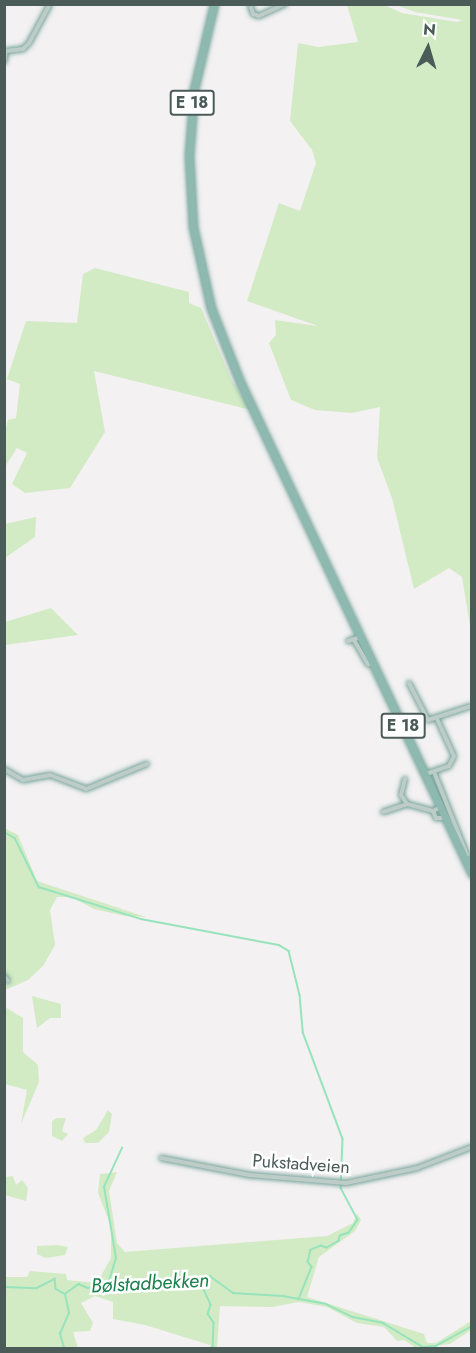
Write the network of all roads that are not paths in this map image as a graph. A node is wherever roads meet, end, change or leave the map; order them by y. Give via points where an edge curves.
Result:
1 (50, 4) edge
2 (214, 4) edge
3 (250, 4) edge
4 (285, 4) edge
5 (4, 62) edge
6 (357, 638) junction
7 (348, 641) dead end
8 (409, 683) dead end
9 (471, 706) edge
10 (437, 719) junction
11 (147, 764) dead end
12 (4, 769) edge
13 (434, 772) junction
14 (426, 774) junction
15 (405, 779) dead end
16 (407, 804) junction
17 (441, 807) junction
18 (433, 811) junction
19 (383, 812) dead end
20 (441, 818) dead end
21 (467, 855) dead end
22 (471, 874) edge
23 (4, 976) edge
24 (8, 981) dead end
25 (471, 1147) edge
26 (161, 1158) dead end

1 - 5 street via 29,43 23,49 6,51
2 - 6 highway, E 18 via 198,67 190,133 191,205 200,267 225,349
3 - 4 street via 253,14 259,16
6 - 7 street
6 - 14 highway, E 18 via 374,664
8 - 10 street via 426,719
9 - 10 street
10 - 13 street via 454,756 448,766
11 - 12 street via 86,789 50,775 23,780
13 - 14 street
13 - 21 street
14 - 17 highway, E 18
15 - 16 street via 401,795
16 - 18 street
16 - 19 street
17 - 18 street
17 - 22 highway, E 18
18 - 20 street via 436,818
23 - 24 street
25 - 26 street, Pukstadveien via 417,1168 340,1183 249,1175

